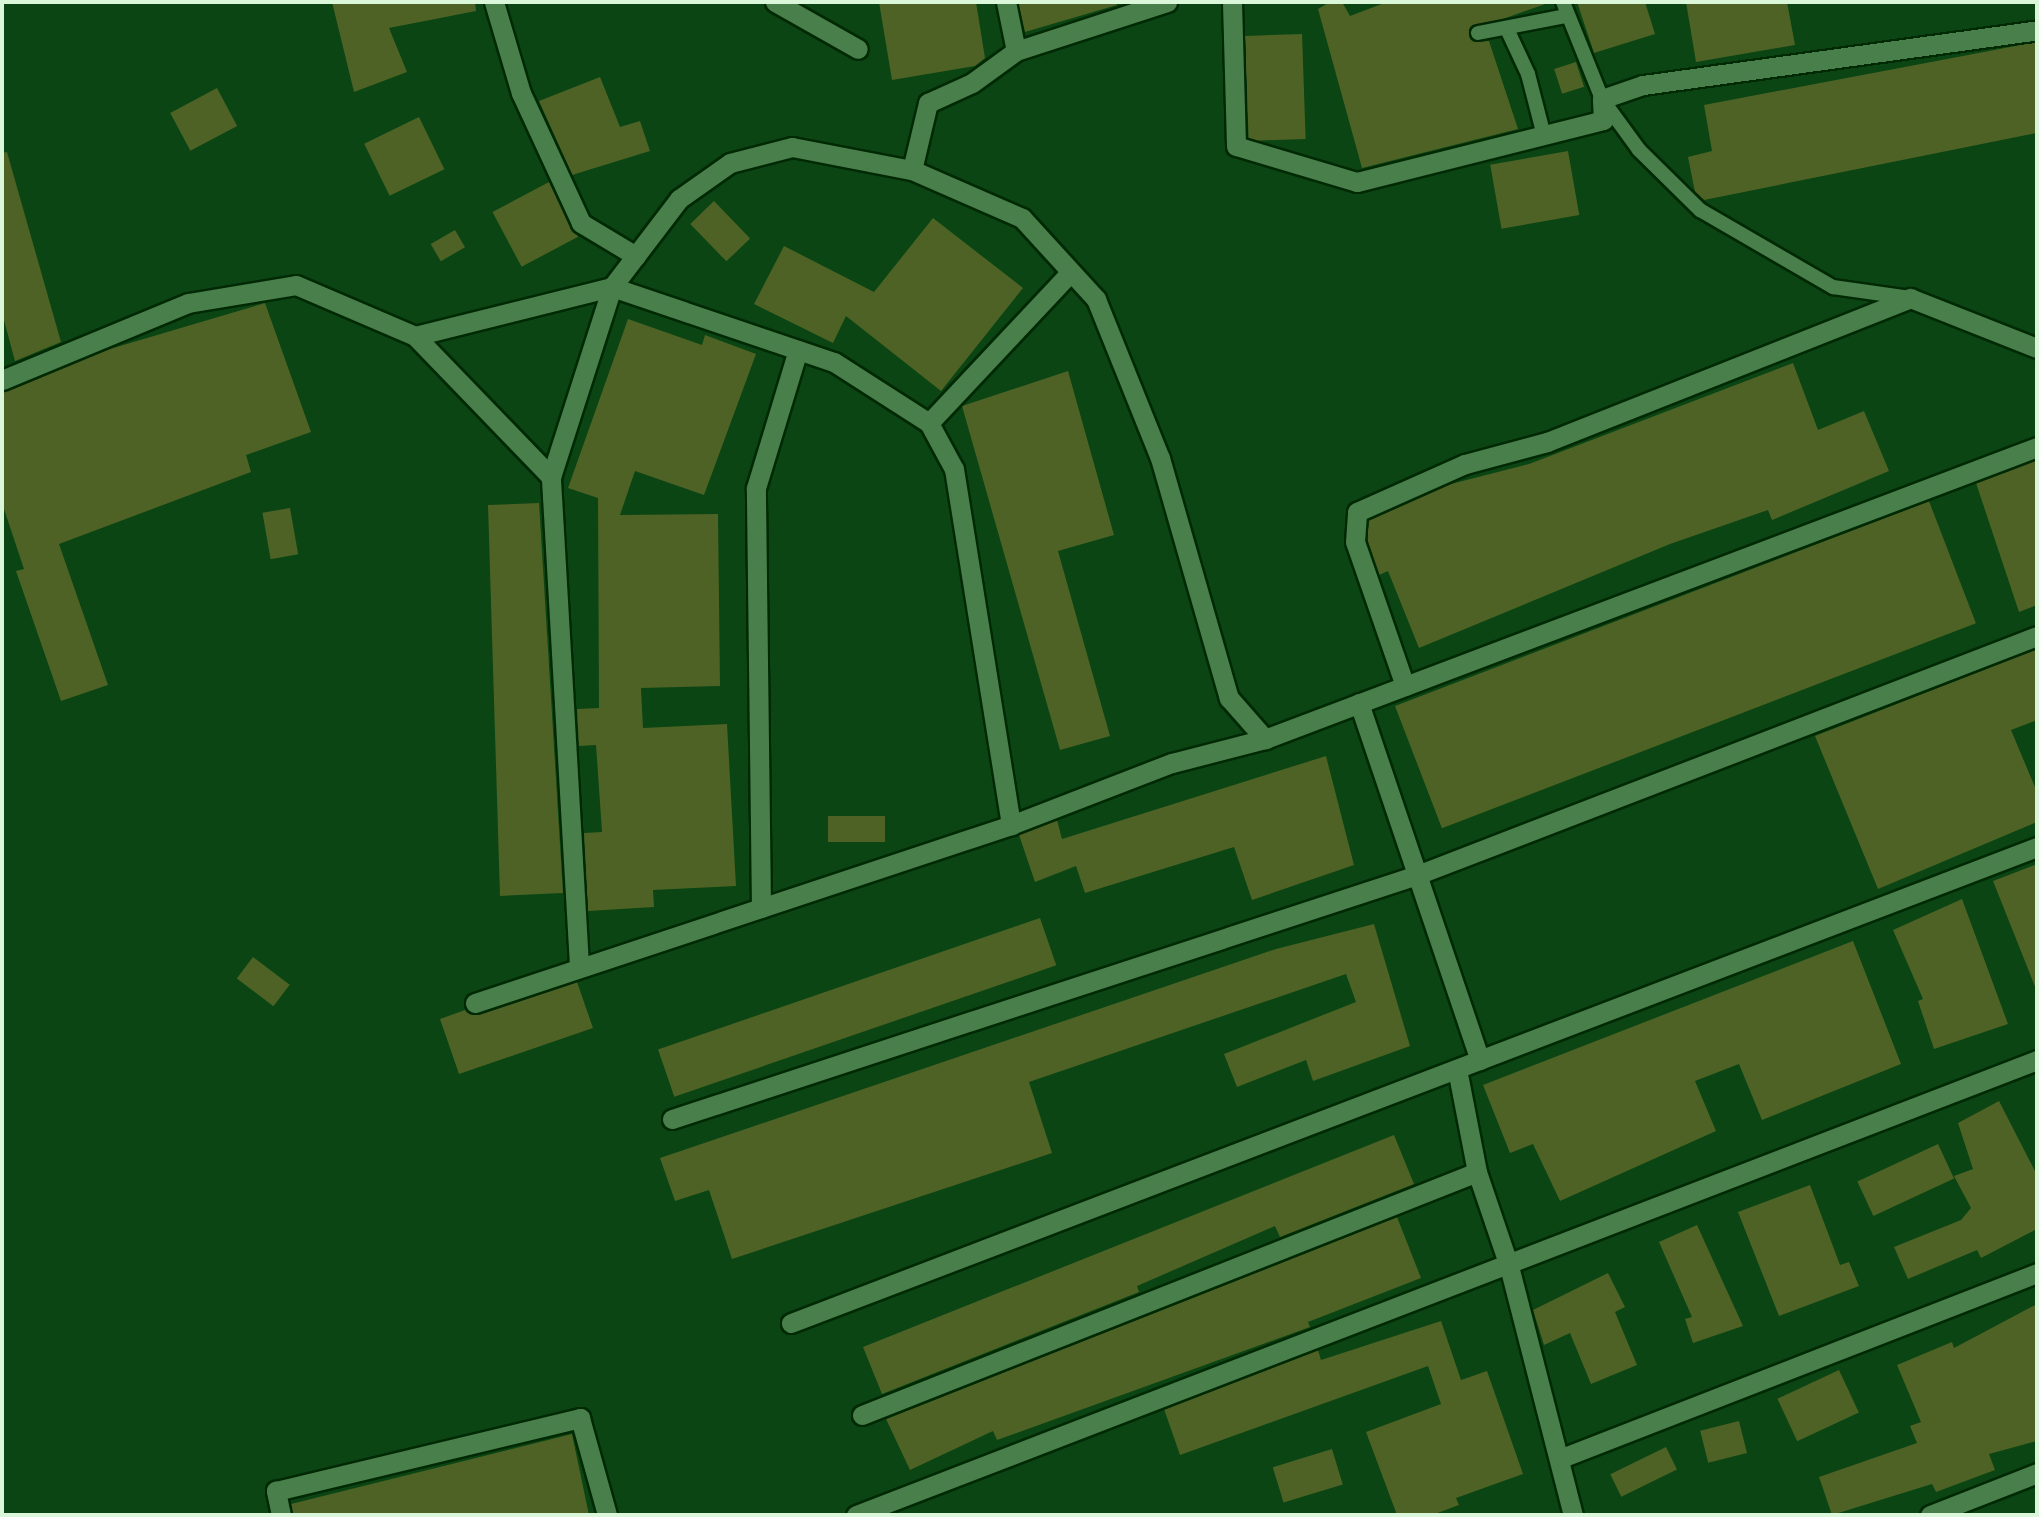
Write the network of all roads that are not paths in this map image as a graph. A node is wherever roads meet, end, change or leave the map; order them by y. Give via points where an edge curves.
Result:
1 (494, 2) edge
2 (775, 2) edge
3 (1006, 2) edge
4 (1232, 2) edge
5 (1169, 3) edge
6 (1564, 9) edge
7 (1507, 29) junction
8 (2037, 30) edge
9 (1478, 33) dead end
10 (859, 49) dead end
11 (1016, 51) junction
12 (1602, 99) junction
13 (1544, 136) junction
14 (912, 170) junction
15 (636, 256) junction
16 (1071, 272) junction
17 (612, 287) junction
18 (1910, 298) junction
19 (415, 336) junction
20 (2037, 348) edge
21 (798, 350) junction
22 (2, 380) edge
23 (929, 423) junction
24 (2037, 446) edge
25 (551, 477) junction
26 (2037, 636) edge
27 (1405, 686) junction
28 (1359, 703) junction
29 (1265, 739) junction
30 (1011, 825) junction
31 (2037, 847) edge
32 (1417, 874) junction
33 (761, 908) junction
34 (579, 965) junction
35 (475, 1003) dead end
36 (2037, 1059) edge
37 (1480, 1060) junction
38 (1457, 1069) junction
39 (672, 1119) dead end
40 (1477, 1172) junction
41 (1509, 1266) junction
42 (2037, 1273) edge
43 (791, 1323) dead end
44 (862, 1415) dead end
45 (1559, 1459) junction
46 (2037, 1473) edge
47 (281, 1515) edge
48 (607, 1515) edge
49 (856, 1515) edge
50 (1573, 1515) edge
51 (1930, 1515) edge

1 - 15 street via 521,93 581,223
2 - 10 street
3 - 11 street
4 - 13 street via 1236,146 1357,182
5 - 11 street
6 - 7 lane
6 - 12 lane
7 - 9 lane
7 - 13 lane via 1528,74
8 - 12 street via 1643,85
11 - 14 street via 972,83 928,103
12 - 13 street via 1603,120
12 - 18 lane via 1639,150 1700,210 1833,286
14 - 15 street via 792,147 730,163 679,200
14 - 16 street via 1022,218
15 - 17 street
16 - 23 street
16 - 29 street via 1096,299 1160,458 1228,698
17 - 19 street
17 - 21 street
17 - 25 street
18 - 20 street
18 - 27 street via 1547,442 1465,464 1357,512 1355,542
19 - 22 street via 296,285 188,303
19 - 25 street
21 - 23 street via 854,373
21 - 33 street via 756,488
23 - 30 street via 954,469
24 - 27 street
25 - 34 street
26 - 32 street
27 - 28 street
28 - 29 street
28 - 32 street
29 - 30 street via 1172,763
30 - 33 street
31 - 37 street
32 - 37 street
32 - 39 street
33 - 34 street
34 - 35 street
36 - 41 street
37 - 38 street
38 - 40 street
38 - 43 street
40 - 41 street
40 - 44 street
41 - 45 street
41 - 49 street
42 - 45 street
45 - 50 street
46 - 51 street
47 - 48 street via 276,1491 580,1418

